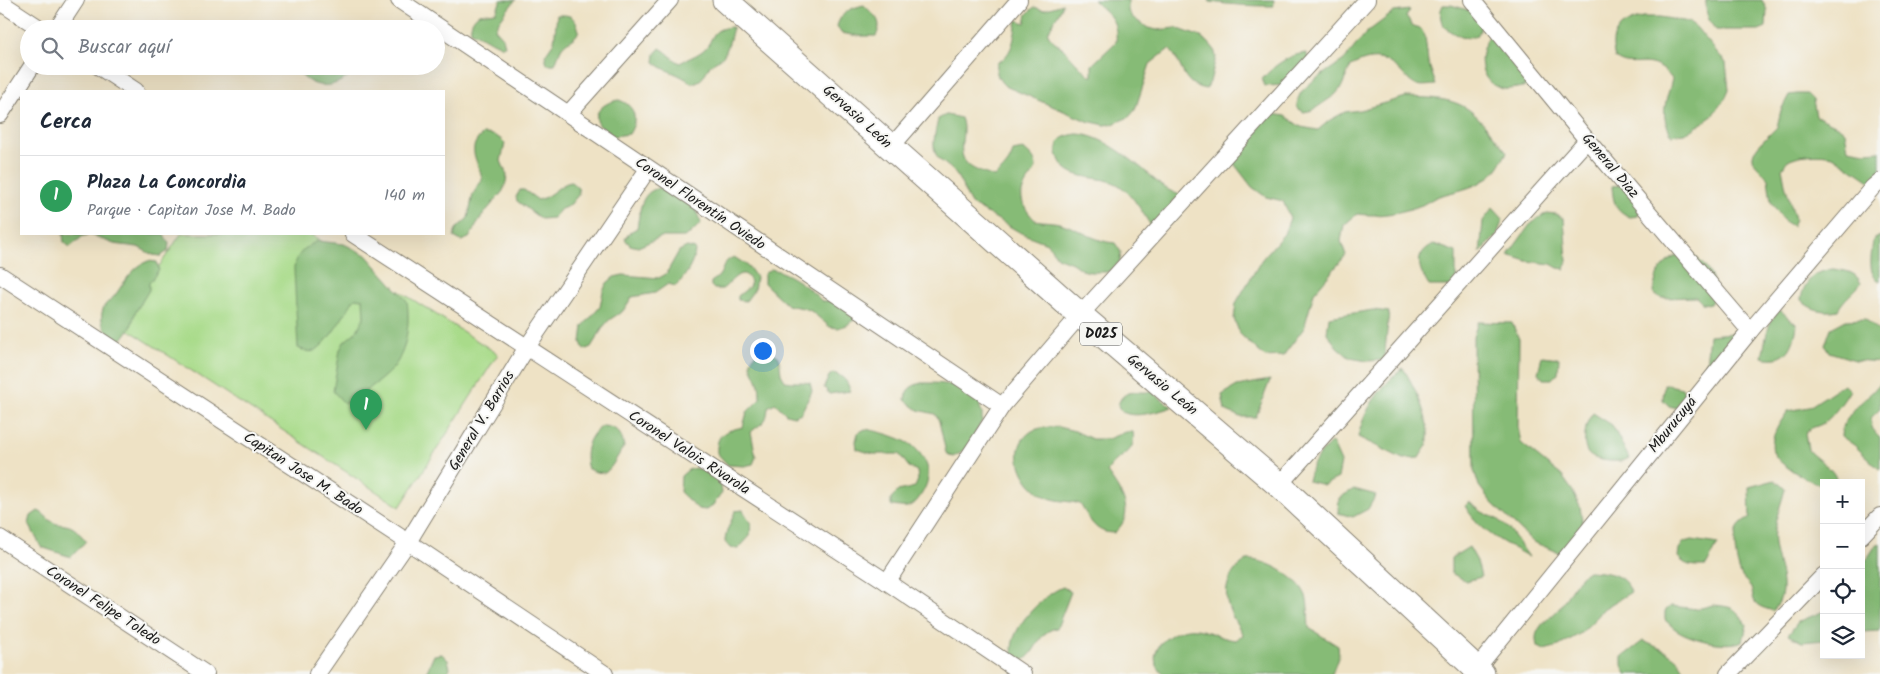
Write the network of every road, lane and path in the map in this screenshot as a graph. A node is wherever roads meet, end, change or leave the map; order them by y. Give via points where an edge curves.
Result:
1 (76, 0) edge
2 (398, 0) edge
3 (670, 0) edge
4 (726, 0) edge
5 (1019, 0) edge
6 (1366, 0) edge
7 (1472, 0) edge
8 (0, 2) edge
9 (27, 20) edge
10 (63, 20) edge
11 (428, 20) edge
12 (445, 31) edge
13 (26, 75) edge
14 (112, 75) edge
15 (134, 90) edge
16 (568, 113) junction
17 (0, 116) edge
18 (1587, 140) junction
19 (891, 147) junction
20 (648, 169) junction
21 (1878, 187) edge
22 (355, 235) edge
23 (0, 275) edge
24 (1080, 315) junction
25 (1750, 331) junction
26 (527, 348) junction
27 (1002, 406) junction
28 (1279, 485) junction
29 (1880, 516) edge
30 (1865, 532) edge
31 (0, 538) edge
32 (408, 542) junction
33 (1820, 579) edge
34 (887, 582) junction
35 (1016, 672) edge
36 (1476, 672) edge
37 (206, 674) edge
38 (317, 674) edge
39 (605, 674) edge
40 (1728, 674) edge

1 - 10 street
2 - 11 street, Coronel Florentín Oviedo
3 - 16 street
4 - 19 main road, Gervasio León / D025
5 - 19 street
6 - 24 street
7 - 18 street, General Diaz
8 - 9 street
12 - 16 street, Coronel Florentín Oviedo
13 - 17 street
14 - 15 street
16 - 20 street, Coronel Florentín Oviedo
18 - 25 street, General Diaz
18 - 28 street
19 - 24 main road, Gervasio León / D025
20 - 26 street, General V. Barrios
20 - 27 street, Coronel Florentín Oviedo
21 - 25 street, Mburucuyá
22 - 26 street, Coronel Valois Rivarola
23 - 32 street, Capitan Jose M. Bado
24 - 27 street
24 - 28 main road, Gervasio León / D025
25 - 36 street, Mburucuyá
26 - 32 street, General V. Barrios
26 - 34 street, Coronel Valois Rivarola
27 - 34 street
28 - 36 main road, Gervasio León / D025
29 - 30 street
31 - 37 street, Coronel Felipe Toledo
32 - 38 street, General V. Barrios
32 - 39 street, Capitan Jose M. Bado
33 - 40 street
34 - 35 street, Coronel Valois Rivarola

